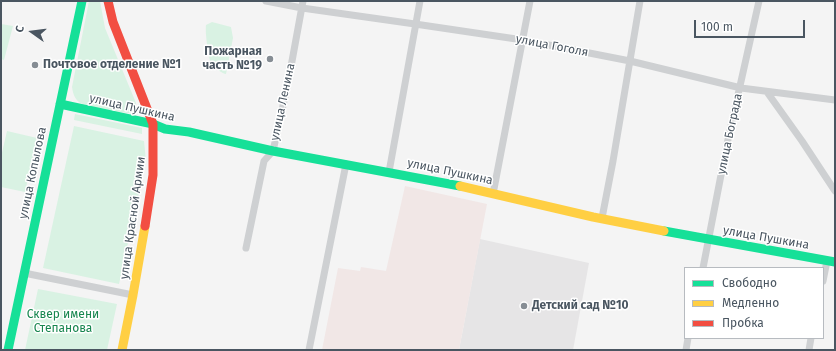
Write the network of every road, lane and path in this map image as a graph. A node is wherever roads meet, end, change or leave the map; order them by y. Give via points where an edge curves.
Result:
1 (82, 1) edge
2 (108, 1) edge
3 (266, 1) edge
4 (420, 1) edge
5 (530, 1) edge
6 (640, 1) edge
7 (759, 1) edge
8 (302, 4) edge
9 (415, 24) junction
10 (523, 40) junction
11 (630, 61) junction
12 (741, 88) junction
13 (767, 92) junction
14 (835, 100) edge
15 (60, 104) junction
16 (153, 124) junction
17 (273, 151) junction
18 (346, 164) junction
19 (389, 172) junction
20 (835, 191) edge
21 (493, 194) junction
22 (602, 218) junction
23 (708, 240) junction
24 (246, 248) dead end
25 (831, 262) edge
26 (703, 267) edge
27 (24, 273) junction
28 (824, 279) edge
29 (133, 295) junction
30 (688, 339) edge
31 (811, 339) edge
32 (8, 350) edge
33 (122, 350) edge
34 (309, 350) edge
35 (686, 350) edge
36 (809, 350) edge

1 - 15 street, улица Копылова
2 - 16 street, улица Красной Армии via 112,22
3 - 8 street, улица Гоголя
4 - 9 street
5 - 10 street
6 - 11 street
7 - 12 street, улица Бограда
8 - 9 street, улица Гоголя
8 - 17 street, улица Ленина
9 - 10 street, улица Гоголя
9 - 19 street
10 - 11 street, улица Гоголя
10 - 21 street
11 - 12 street, улица Гоголя
11 - 22 street
12 - 13 street, улица Гоголя
12 - 23 street, улица Бограда
13 - 14 street, улица Гоголя
13 - 20 street
15 - 16 street, улица Пушкина
15 - 27 street, улица Копылова
16 - 17 street, улица Пушкина via 165,129
16 - 29 street, улица Красной Армии via 153,175
17 - 18 street, улица Пушкина
17 - 24 street, улица Ленина via 264,161
18 - 19 street, улица Пушкина
18 - 34 street
19 - 21 street, улица Пушкина
21 - 22 street, улица Пушкина
22 - 23 street, улица Пушкина
23 - 25 street, улица Пушкина
23 - 26 street, улица Бограда
25 - 28 street
27 - 29 street
27 - 32 street, улица Копылова
29 - 33 street, улица Красной Армии
30 - 35 street
31 - 36 street

